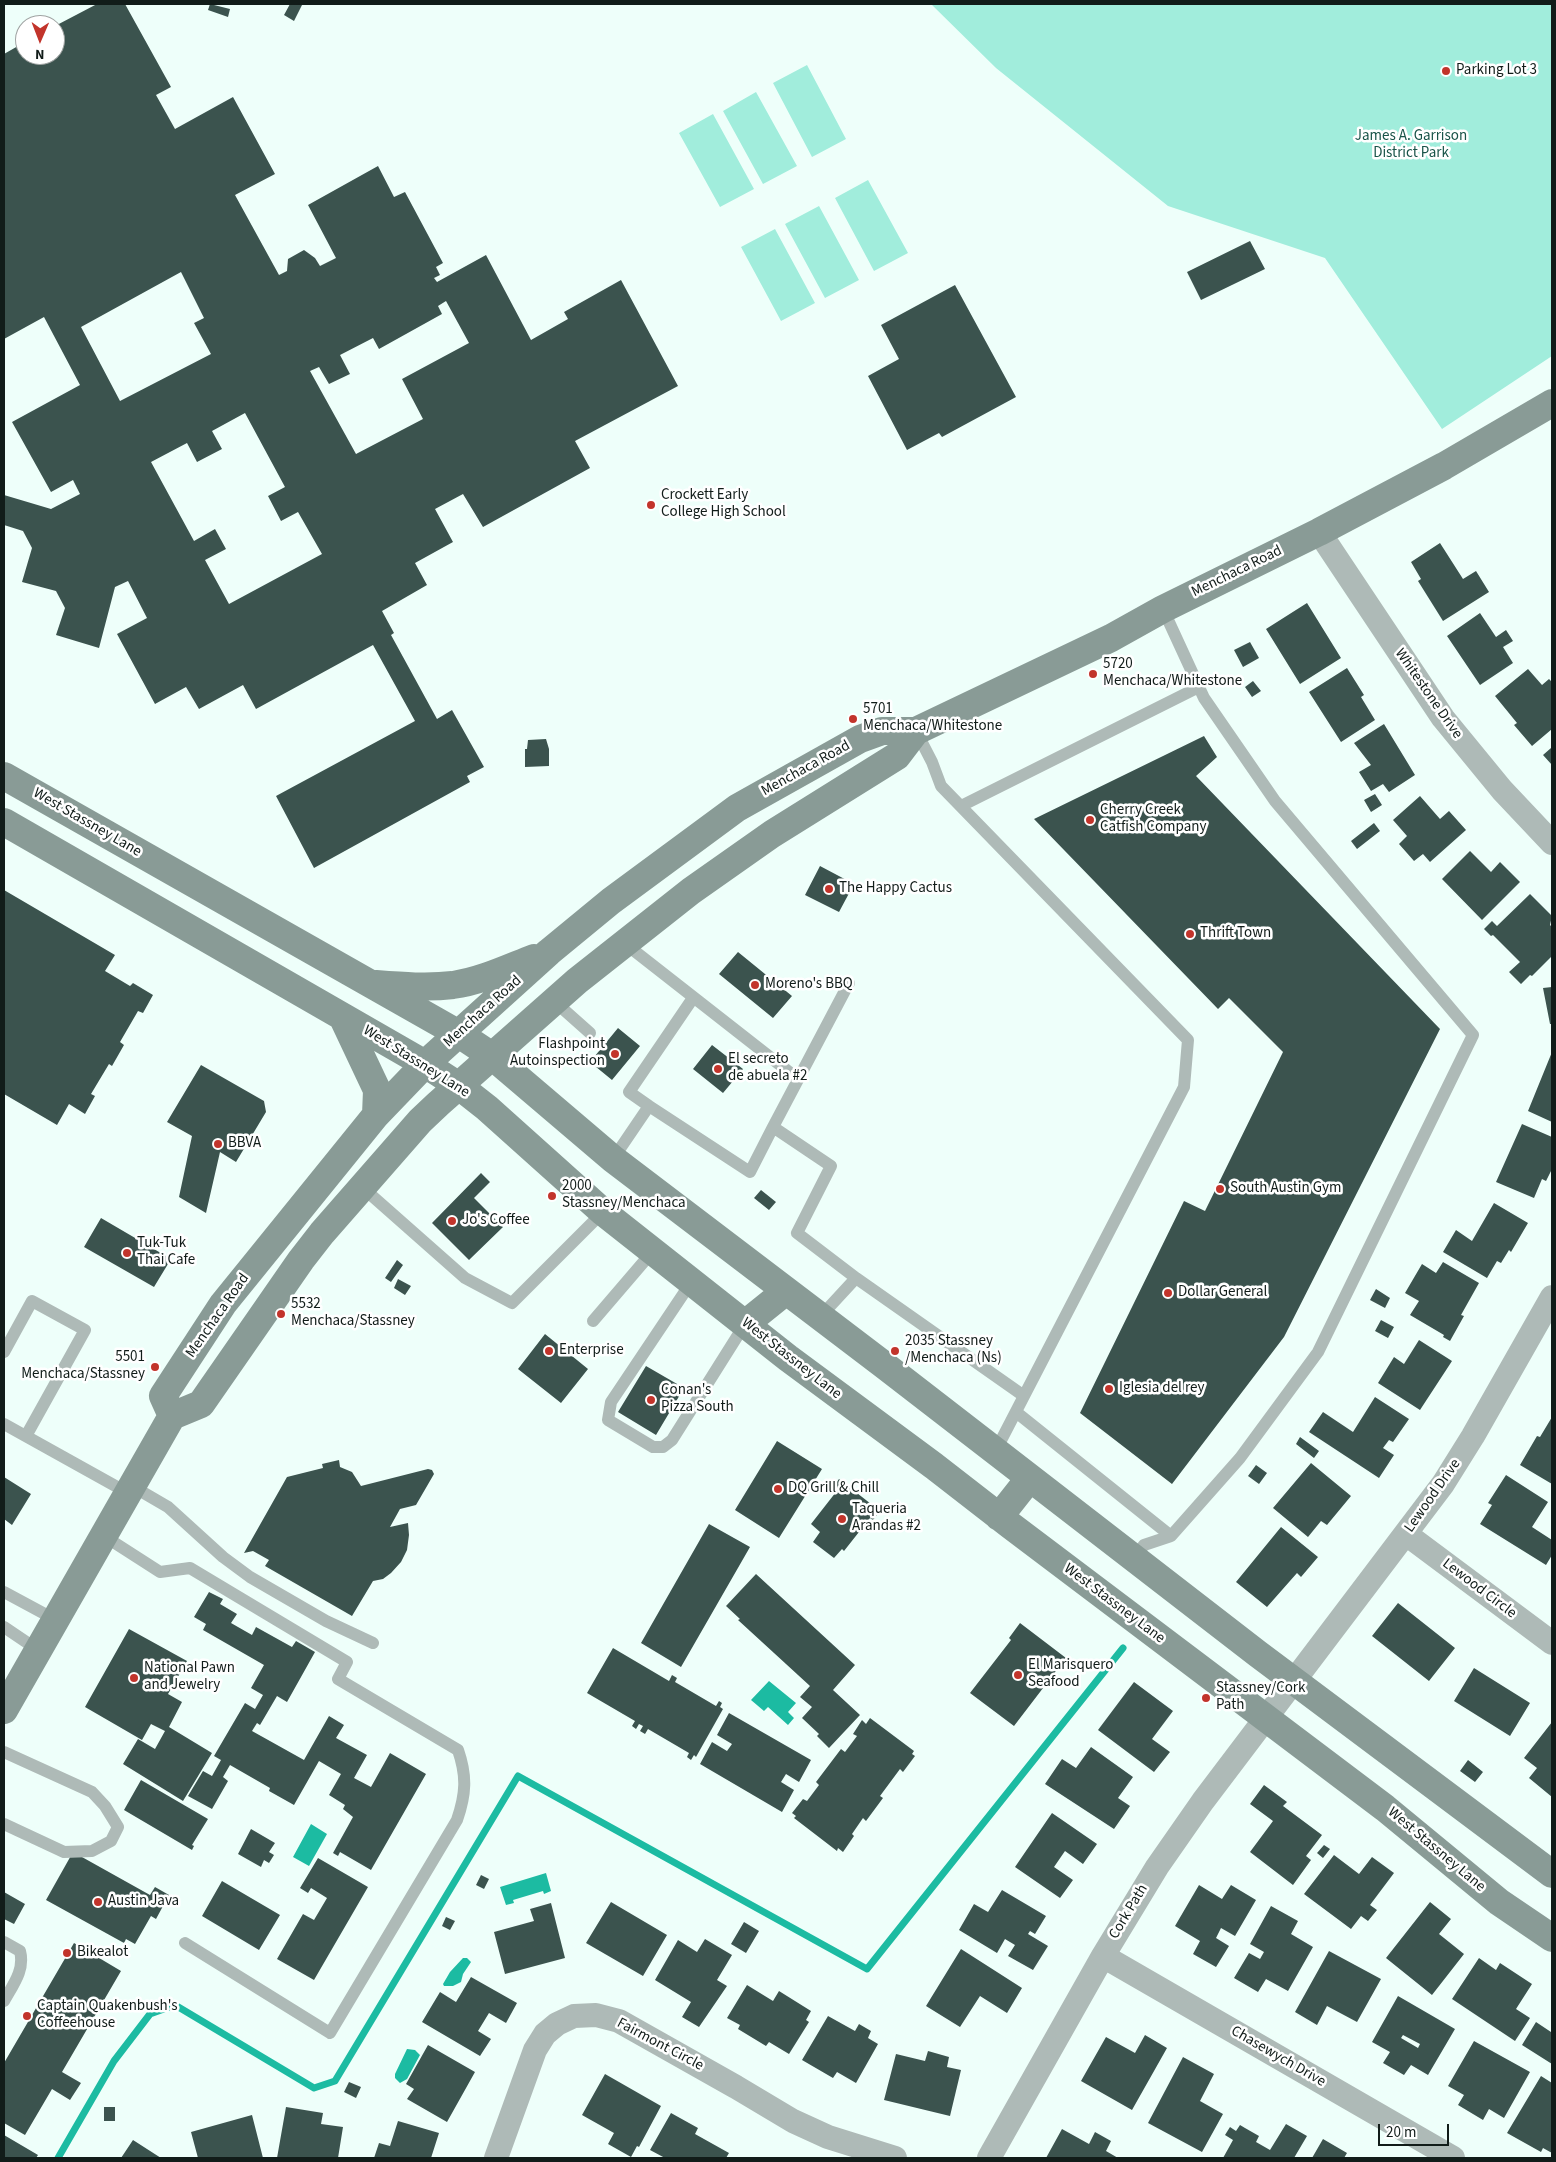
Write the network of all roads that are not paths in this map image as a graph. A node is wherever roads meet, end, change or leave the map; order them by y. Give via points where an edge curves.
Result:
1 (1552, 403) edge
2 (1319, 532) junction
3 (1163, 609) junction
4 (1199, 687) junction
5 (916, 731) junction
6 (4, 776) edge
7 (960, 806) junction
8 (4, 822) edge
9 (1552, 844) edge
10 (623, 942) junction
11 (549, 952) junction
12 (849, 983) dead end
13 (370, 984) junction
14 (693, 998) junction
15 (554, 1001) junction
16 (344, 1018) junction
17 (590, 1032) dead end
18 (459, 1034) junction
19 (492, 1056) junction
20 (425, 1064) junction
21 (798, 1078) junction
22 (459, 1086) junction
23 (649, 1106) junction
24 (376, 1115) junction
25 (773, 1127) junction
26 (613, 1159) junction
27 (362, 1187) junction
28 (603, 1212) junction
29 (653, 1251) junction
30 (856, 1278) junction
31 (692, 1282) junction
32 (786, 1291) junction
33 (1552, 1297) edge
34 (820, 1317) junction
35 (593, 1321) dead end
36 (745, 1324) junction
37 (4, 1352) edge
38 (1024, 1396) junction
39 (1016, 1412) junction
40 (172, 1416) junction
41 (4, 1424) edge
42 (26, 1436) junction
43 (995, 1452) junction
44 (1029, 1479) junction
45 (130, 1490) junction
46 (999, 1517) junction
47 (1406, 1534) junction
48 (104, 1536) junction
49 (1171, 1536) junction
50 (1134, 1558) junction
51 (4, 1592) edge
52 (56, 1620) junction
53 (4, 1627) edge
54 (373, 1643) dead end
55 (1552, 1643) edge
56 (38, 1650) junction
57 (1294, 1682) junction
58 (4, 1710) edge
59 (1266, 1718) junction
60 (4, 1752) edge
61 (4, 1824) edge
62 (1552, 1874) edge
63 (1552, 1938) edge
64 (4, 1942) edge
65 (185, 1943) dead end
66 (1103, 1956) junction
67 (4, 2001) edge
68 (496, 2158) edge
69 (895, 2158) edge
70 (989, 2158) edge
71 (1453, 2158) edge

1 - 2 main road, Menchaca Road via 1444,466
2 - 3 main road, Menchaca Road
2 - 9 street, Whitestone Drive via 1443,718
3 - 4 lane
3 - 5 main road, Menchaca Road via 1111,638
4 - 7 lane
4 - 49 lane via 1275,801 1473,1035 1318,1352 1240,1458
5 - 7 lane via 942,786
5 - 10 main road, Menchaca Road via 897,756 734,860
5 - 11 main road, Menchaca Road via 882,731 860,739 737,808 619,895
6 - 13 main road, West Stassney Lane
7 - 38 lane via 1188,1040 1184,1087
8 - 16 main road, West Stassney Lane
10 - 14 lane
10 - 15 main road, Menchaca Road
11 - 13 main road via 496,973 452,985
11 - 18 main road, Menchaca Road
12 - 21 lane
13 - 18 main road, West Stassney Lane
14 - 21 lane
14 - 23 lane via 629,1092
15 - 17 lane
15 - 19 main road, Menchaca Road
16 - 20 main road, West Stassney Lane
16 - 24 main road via 377,1090
18 - 19 main road, West Stassney Lane
18 - 20 main road, Menchaca Road
19 - 22 main road, Menchaca Road
19 - 26 main road, West Stassney Lane
20 - 22 main road, West Stassney Lane
20 - 24 main road, Menchaca Road
21 - 25 lane
22 - 27 main road, Menchaca Road via 420,1121
22 - 28 main road, West Stassney Lane
23 - 25 lane via 750,1172
23 - 26 lane
24 - 40 main road, Menchaca Road via 223,1304 164,1396
25 - 30 lane via 830,1166 797,1233
26 - 32 main road, West Stassney Lane
27 - 28 lane via 465,1278 512,1303
27 - 40 main road, Menchaca Road via 301,1260 202,1404
28 - 29 main road, West Stassney Lane
29 - 31 main road, West Stassney Lane
29 - 35 lane
30 - 34 lane
30 - 38 lane
31 - 36 main road, West Stassney Lane
31 - 36 lane via 611,1402 608,1420 653,1447 663,1447 672,1440
32 - 34 main road, West Stassney Lane
32 - 36 main road
33 - 47 street, Lewood Drive via 1473,1436
34 - 43 main road, West Stassney Lane
36 - 46 main road, West Stassney Lane
37 - 42 lane via 32,1301 84,1330
38 - 39 lane
39 - 43 lane
39 - 49 lane
40 - 45 main road
41 - 42 lane
42 - 45 lane
43 - 44 main road, West Stassney Lane
44 - 46 main road
44 - 50 main road, West Stassney Lane
45 - 48 main road
45 - 54 lane via 168,1507 250,1577 326,1621
46 - 59 main road, West Stassney Lane
47 - 55 street, Lewood Circle
47 - 57 street, Lewood Drive
48 - 52 main road
48 - 65 lane via 160,1572 190,1568 346,1662 338,1679 458,1750 461,1759 466,1788 457,1820 330,2033
49 - 50 lane via 1144,1545
50 - 57 main road, West Stassney Lane
51 - 52 lane
52 - 56 main road
53 - 56 lane
56 - 58 main road
57 - 59 street, Cork Path
57 - 62 main road, West Stassney Lane
59 - 63 main road, West Stassney Lane via 1385,1808 1499,1902
59 - 66 street, Cork Path via 1157,1867
60 - 61 lane via 92,1792 118,1827 111,1841 92,1851 64,1852
64 - 67 lane via 20,1951 23,1962
66 - 70 street, Cork Path
66 - 71 street, Chasewych Drive
68 - 69 street, Fairmont Circle via 535,2050 545,2034 574,2016 596,2015 619,2021 793,2121 828,2137

